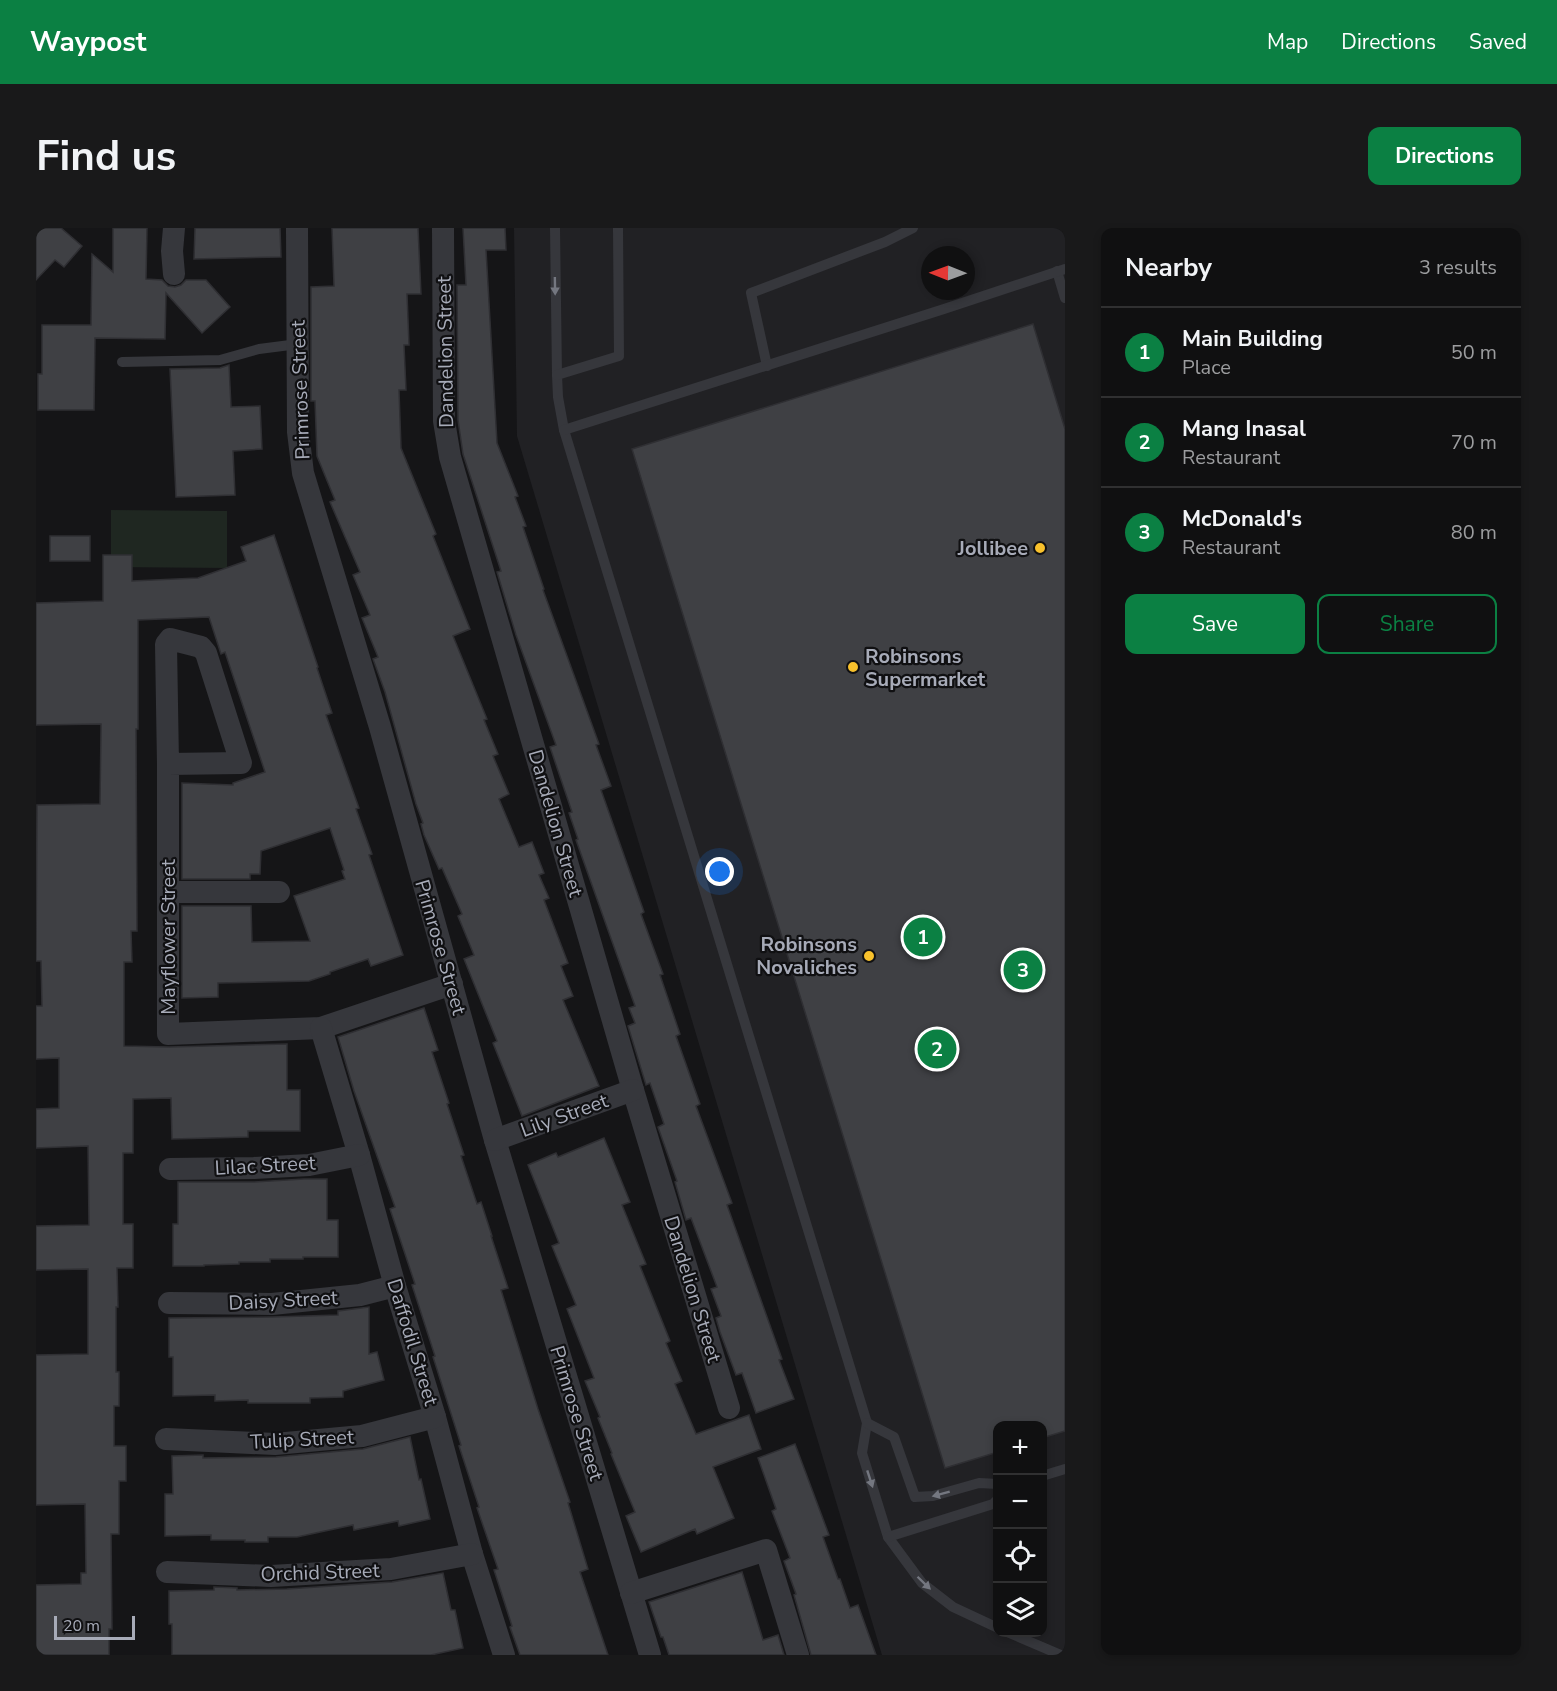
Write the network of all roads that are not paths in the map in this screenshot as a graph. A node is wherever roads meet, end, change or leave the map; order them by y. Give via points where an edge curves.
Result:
1 (174, 228) edge
2 (297, 228) edge
3 (443, 228) edge
4 (555, 228) edge
5 (618, 228) edge
6 (913, 228) edge
7 (1061, 270) edge
8 (174, 274) dead end
9 (1065, 298) edge
10 (298, 344) junction
11 (122, 362) dead end
12 (768, 366) junction
13 (557, 375) junction
14 (564, 430) junction
15 (168, 765) junction
16 (169, 892) junction
17 (279, 892) dead end
18 (452, 984) junction
19 (321, 1028) junction
20 (633, 1090) junction
21 (495, 1140) junction
22 (359, 1155) junction
23 (170, 1169) dead end
24 (395, 1286) junction
25 (169, 1304) dead end
26 (729, 1408) dead end
27 (435, 1417) junction
28 (867, 1423) junction
29 (166, 1439) dead end
30 (1065, 1469) edge
31 (1045, 1475) edge
32 (993, 1484) edge
33 (993, 1504) edge
34 (888, 1537) junction
35 (472, 1554) junction
36 (167, 1572) dead end
37 (631, 1593) junction
38 (993, 1626) edge
39 (1019, 1637) edge
40 (504, 1655) edge
41 (650, 1655) edge
42 (798, 1655) edge
43 (1061, 1655) edge

1 - 8 street
2 - 10 street, Primrose Street
3 - 20 street, Dandelion Street via 444,421 450,458
4 -> 13 lane
5 - 13 lane via 619,356
6 - 12 lane via 751,293
7 - 9 lane
7 - 12 lane
10 - 11 lane via 258,349 220,360
10 - 18 street, Primrose Street via 298,432 303,473
12 - 14 lane
13 - 14 lane
14 - 28 lane
15 - 15 street, Mayflower Street via 241,763 206,653 201,647 170,639 166,644
15 - 16 street, Mayflower Street
16 - 17 street
16 - 19 street, Mayflower Street via 168,1034
18 - 19 street, Mayflower Street
18 - 21 street, Primrose Street
19 - 22 street, Daffodil Street
20 - 21 street, Lily Street
20 - 26 street, Dandelion Street
21 - 37 street, Primrose Street
22 - 23 street, Lilac Street via 309,1165
22 - 24 street, Daffodil Street
24 - 25 street, Daisy Street via 360,1295 272,1304
24 - 27 street, Daffodil Street
27 - 29 street, Tulip Street via 362,1436 275,1443
27 - 35 street, Daffodil Street
32 -> 28 lane via 979,1483 915,1497 894,1437
28 -> 34 lane via 862,1453
30 - 31 lane
33 - 34 lane
34 -> 38 lane via 922,1583 953,1607
35 - 36 street, Orchid Street via 358,1572 271,1576
35 - 40 street, Daffodil Street
37 - 41 street, Primrose Street
37 - 42 street via 766,1550
39 - 43 lane

